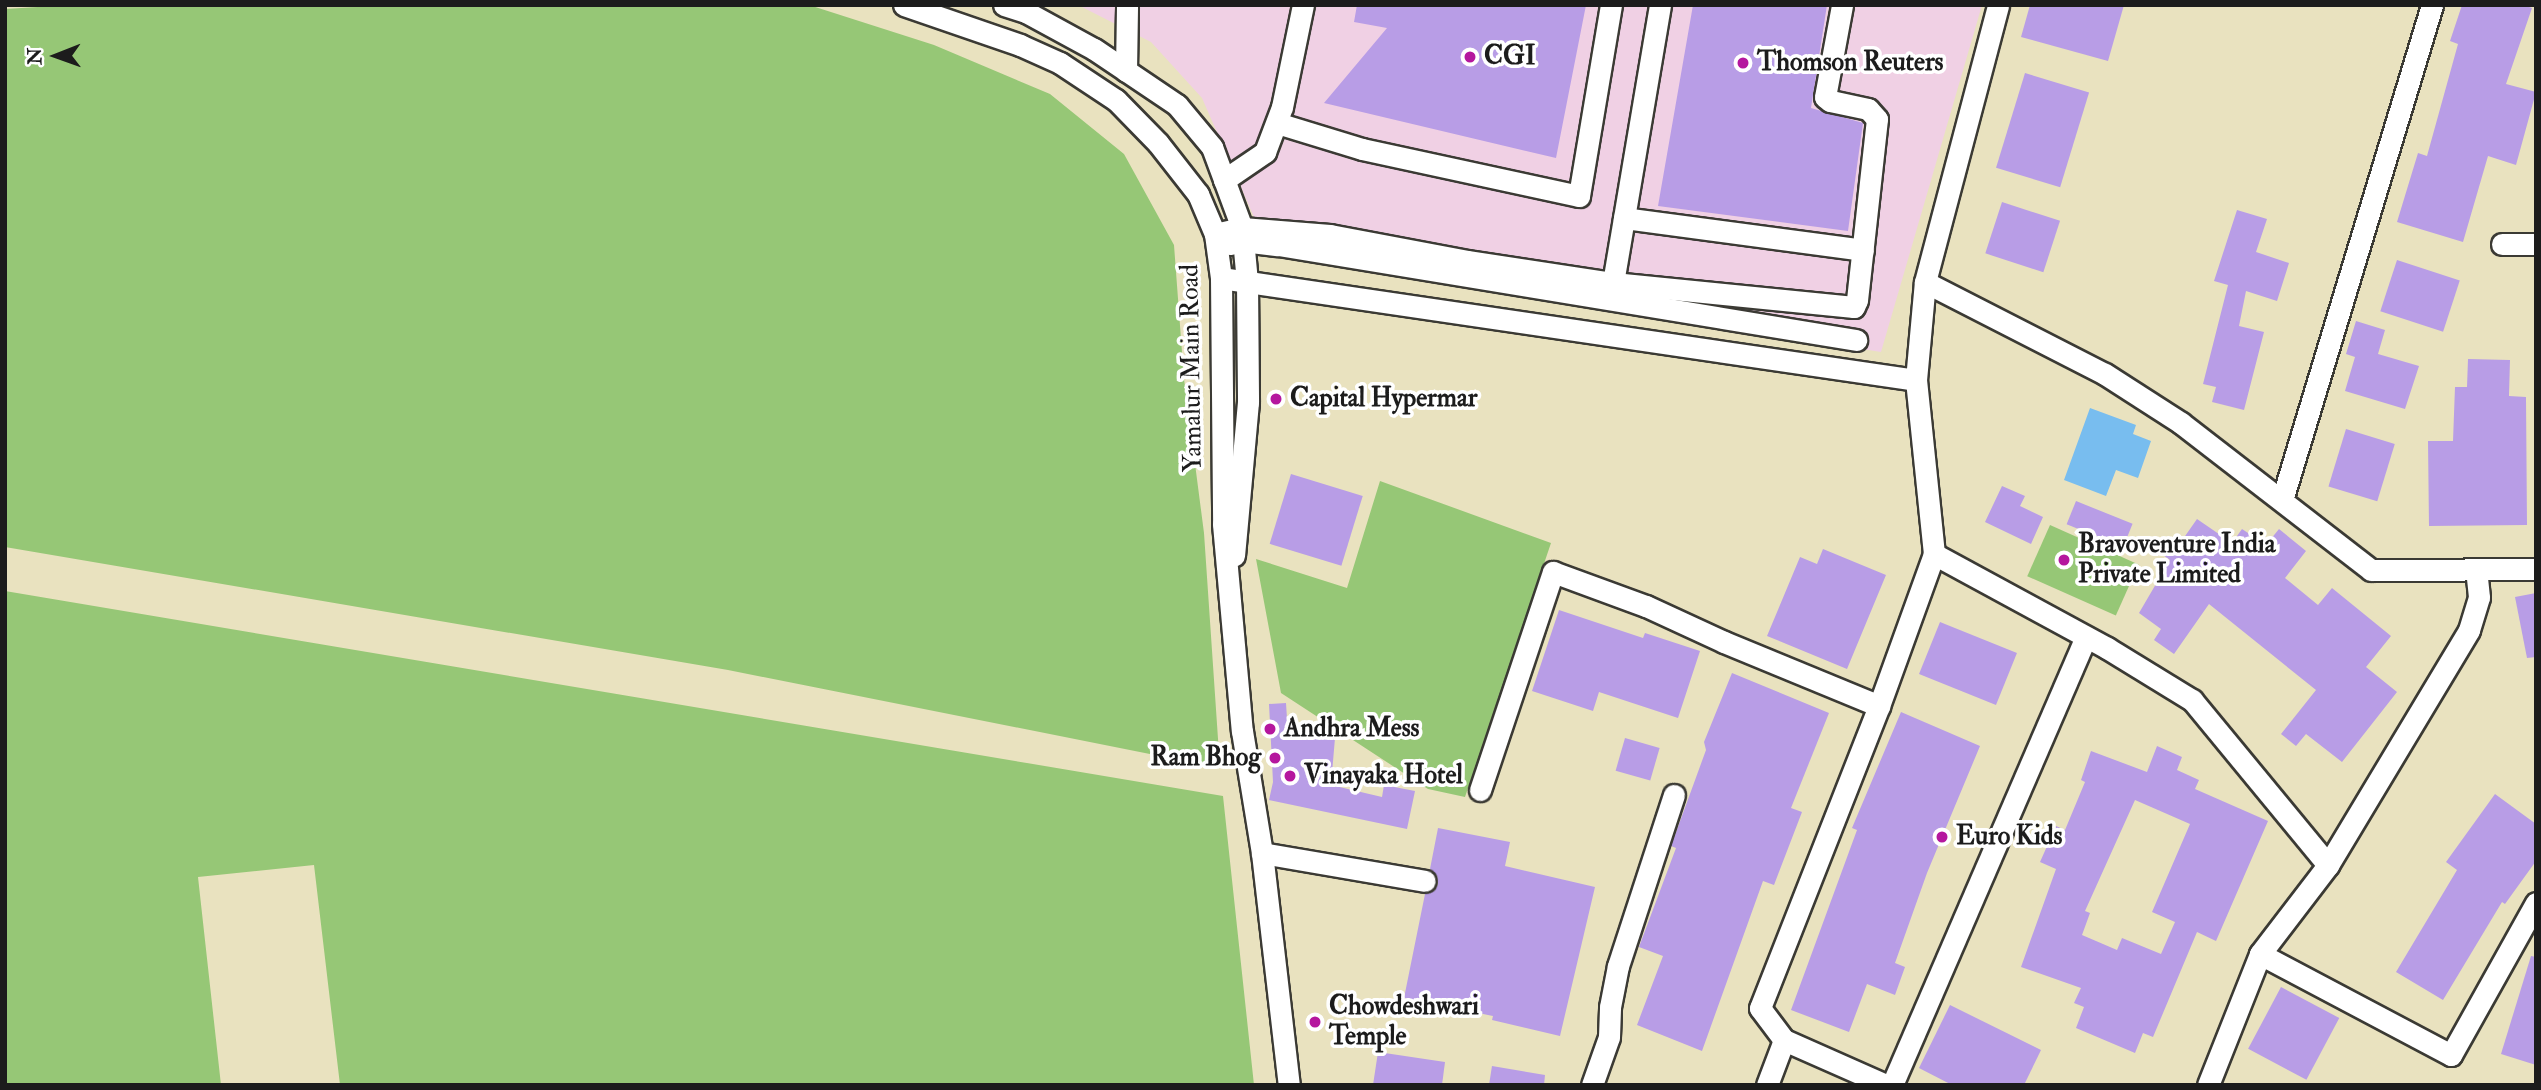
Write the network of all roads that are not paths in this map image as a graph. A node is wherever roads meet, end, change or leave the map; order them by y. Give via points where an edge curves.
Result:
1 (904, 5) edge
2 (1004, 5) edge
3 (1127, 5) edge
4 (1303, 5) edge
5 (1611, 5) edge
6 (1660, 5) edge
7 (1842, 5) edge
8 (1998, 5) edge
9 (2432, 5) edge
10 (1027, 9) edge
11 (1011, 41) junction
12 (1126, 71) junction
13 (1277, 123) junction
14 (1224, 180) junction
15 (1624, 218) junction
16 (1243, 234) junction
17 (1216, 240) junction
18 (2502, 244) dead end
19 (2536, 244) edge
20 (1863, 250) junction
21 (1221, 278) junction
22 (1247, 282) junction
23 (1925, 282) junction
24 (1613, 283) junction
25 (1856, 341) dead end
26 (1916, 380) junction
27 (2282, 500) junction
28 (1934, 554) junction
29 (2536, 569) edge
30 (2476, 570) junction
31 (1231, 584) junction
32 (2086, 637) junction
33 (1879, 706) junction
34 (1480, 790) dead end
35 (1674, 795) dead end
36 (1262, 853) junction
37 (2328, 865) junction
38 (1424, 881) dead end
39 (2536, 903) edge
40 (2260, 954) junction
41 (1784, 1040) junction
42 (1289, 1085) edge
43 (1592, 1085) edge
44 (1767, 1085) edge
45 (1886, 1085) edge
46 (1892, 1085) edge
47 (2208, 1085) edge

1 - 11 street, Yamalur Main Road
2 - 10 street
3 - 12 street
4 - 13 street
5 - 13 street via 1579,196 1362,149
6 - 15 street
7 - 20 street via 1825,97 1868,109 1877,119
8 - 23 street
9 - 27 street
10 - 11 street
10 - 12 street
11 - 17 street, Yamalur Main Road via 1060,62 1116,100 1198,194
12 - 14 street via 1177,105 1212,147
13 - 14 street via 1265,152
14 - 16 street
15 - 20 street
15 - 24 street
16 - 17 street
16 - 22 street
16 - 24 street via 1278,230 1329,235
16 - 25 street
17 - 21 street, Yamalur Main Road
18 - 19 street
20 - 24 street via 1854,307
21 - 22 street
21 - 31 street, Yamalur Main Road via 1223,524
22 - 26 street
22 - 31 street via 1248,402
23 - 26 street
23 - 27 street via 2105,374 2181,423
26 - 28 street
27 - 30 street via 2371,570
28 - 32 street
28 - 33 street
29 - 30 street
30 - 37 street via 2479,597 2469,630
31 - 36 street via 1242,731
32 - 37 street via 2192,700
32 - 46 street
33 - 34 street via 1646,606 1553,572
33 - 41 street via 1760,1008
35 - 43 street via 1618,966 1609,1007 1609,1037
36 - 38 street
36 - 42 street
37 - 40 street
39 - 40 street via 2451,1055
40 - 47 street
41 - 44 street
41 - 45 street

